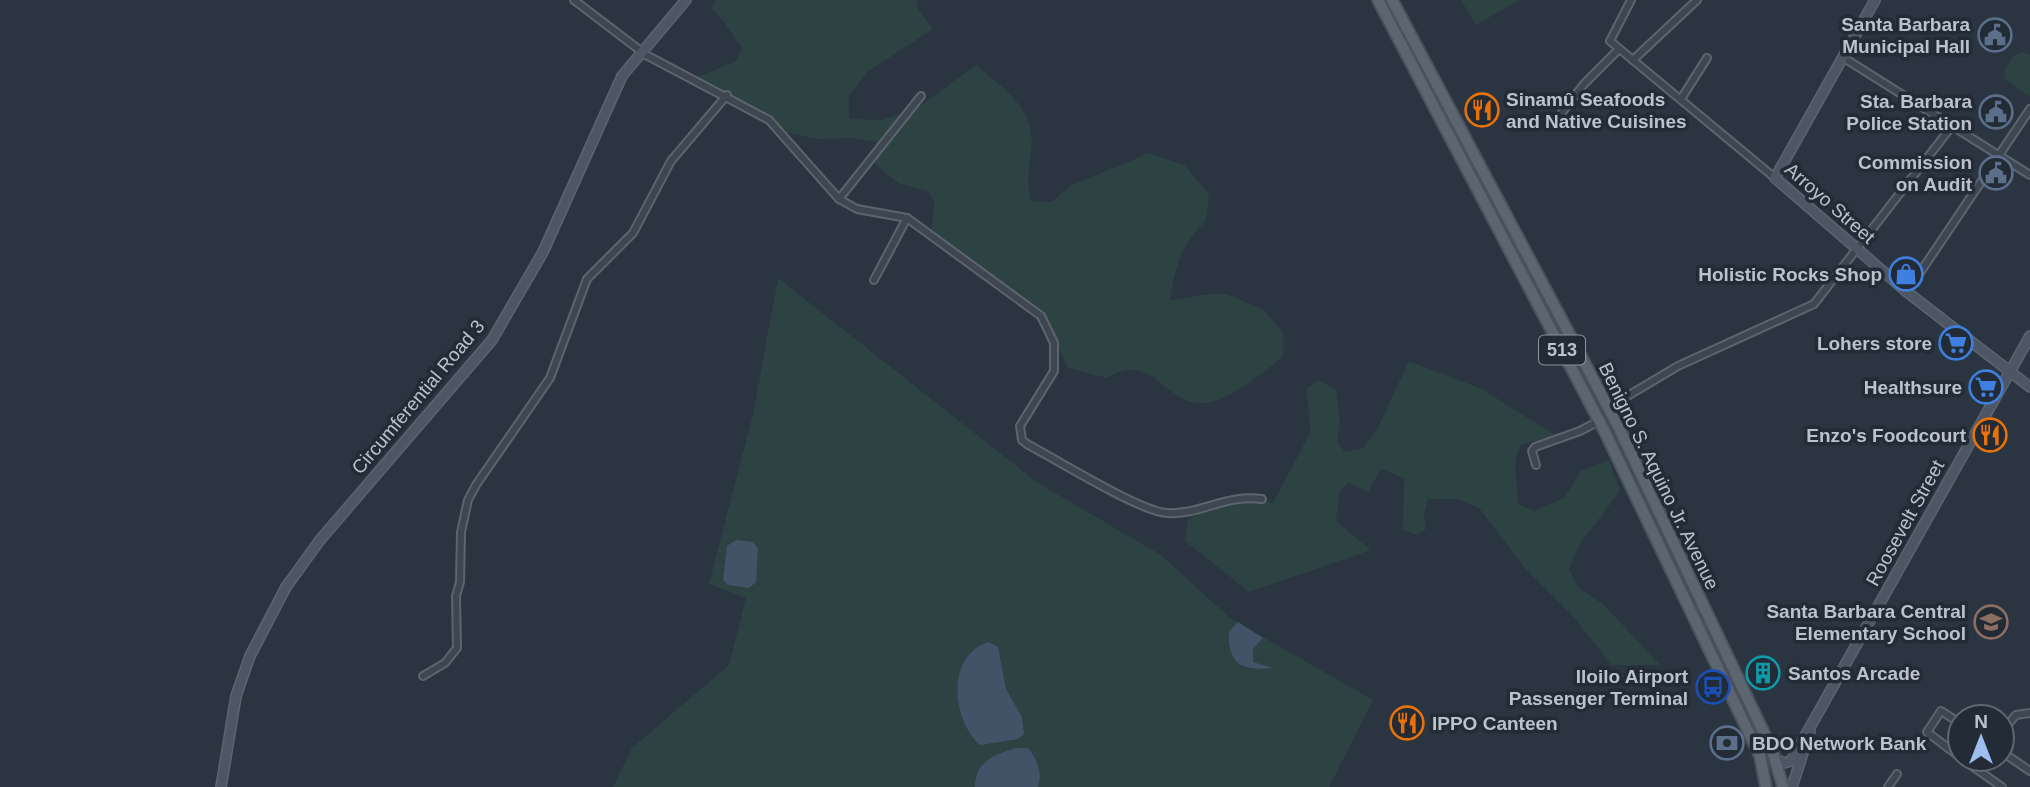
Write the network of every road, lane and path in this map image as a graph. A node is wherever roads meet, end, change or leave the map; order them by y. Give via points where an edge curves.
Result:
1 (574, 0) edge
2 (686, 0) edge
3 (1378, 0) edge
4 (1392, 0) edge
5 (1631, 0) edge
6 (1697, 0) edge
7 (1875, 0) edge
8 (1619, 48) junction
9 (642, 52) junction
10 (1707, 58) dead end
11 (1844, 58) junction
12 (1633, 60) junction
13 (727, 95) junction
14 (922, 96) dead end
15 (1681, 99) junction
16 (2030, 109) edge
17 (1560, 115) dead end
18 (1952, 127) junction
19 (1998, 155) junction
20 (2030, 175) edge
21 (1774, 178) junction
22 (839, 199) junction
23 (1499, 200) junction
24 (1486, 206) junction
25 (907, 219) junction
26 (1859, 250) junction
27 (874, 280) dead end
28 (1907, 292) junction
29 (2030, 336) edge
30 (2010, 371) junction
31 (2030, 387) edge
32 (1609, 407) junction
33 (1599, 421) junction
34 (1536, 465) dead end
35 (1262, 499) dead end
36 (423, 676) dead end
37 (1747, 700) junction
38 (1735, 706) junction
39 (1946, 714) edge
40 (1811, 726) junction
41 (1946, 747) edge
42 (1776, 759) junction
43 (1982, 773) edge
44 (1896, 774) dead end
45 (221, 787) edge
46 (1766, 787) edge
47 (1783, 787) edge
48 (1792, 787) edge
49 (1888, 787) edge
50 (2002, 787) edge

1 - 9 street
2 - 9 main road, Circumferential Road 3
3 - 24 main road, Benigno S. Aquino Jr. Avenue / 513
4 - 23 main road, Benigno S. Aquino Jr. Avenue / 513
5 - 8 street, Arroyo Street via 1610,41
6 - 12 street
7 - 11 main road
8 - 12 street, Arroyo Street
8 - 17 street
9 - 13 street
9 - 45 main road, Circumferential Road 3 via 622,76 543,252 492,340 320,540 268,619 236,696
10 - 15 street
11 - 18 street
11 - 21 main road
12 - 15 street, Arroyo Street
13 - 22 street via 769,120
13 - 36 street via 671,161 633,233 587,279 550,378 472,492 461,532 457,648 445,663
14 - 22 street
15 - 21 street, Arroyo Street
16 - 19 street
18 - 19 street
18 - 26 street
19 - 20 street
19 - 28 street
21 - 26 main road, Arroyo Street
22 - 25 street via 857,209
23 - 24 main road
23 - 32 main road, Benigno S. Aquino Jr. Avenue / 513
24 - 33 main road, Benigno S. Aquino Jr. Avenue / 513
25 - 27 street
25 - 35 street via 1041,316 1050,329 1055,343 1054,371 1020,426 1027,444 1160,512 1201,508 1238,496
26 - 28 main road, Arroyo Street
26 - 32 street via 1814,304 1678,366
28 - 30 main road, Arroyo Street
29 - 30 main road, Roosevelt Street
30 - 31 main road, Arroyo Street
30 - 40 main road, Roosevelt Street
32 - 37 main road, Benigno S. Aquino Jr. Avenue / 513
33 - 34 street via 1535,447
33 - 38 main road, Benigno S. Aquino Jr. Avenue / 513
37 - 38 main road
37 - 42 main road, Benigno S. Aquino Jr. Avenue / 513
38 - 46 main road, Benigno S. Aquino Jr. Avenue / 513 via 1763,763
39 - 41 street via 1941,711 1927,732
40 - 42 main road, Roosevelt Street via 1791,761
40 - 48 main road, Roosevelt Street
42 - 47 main road, Benigno S. Aquino Jr. Avenue / 513
43 - 50 street
44 - 49 street

